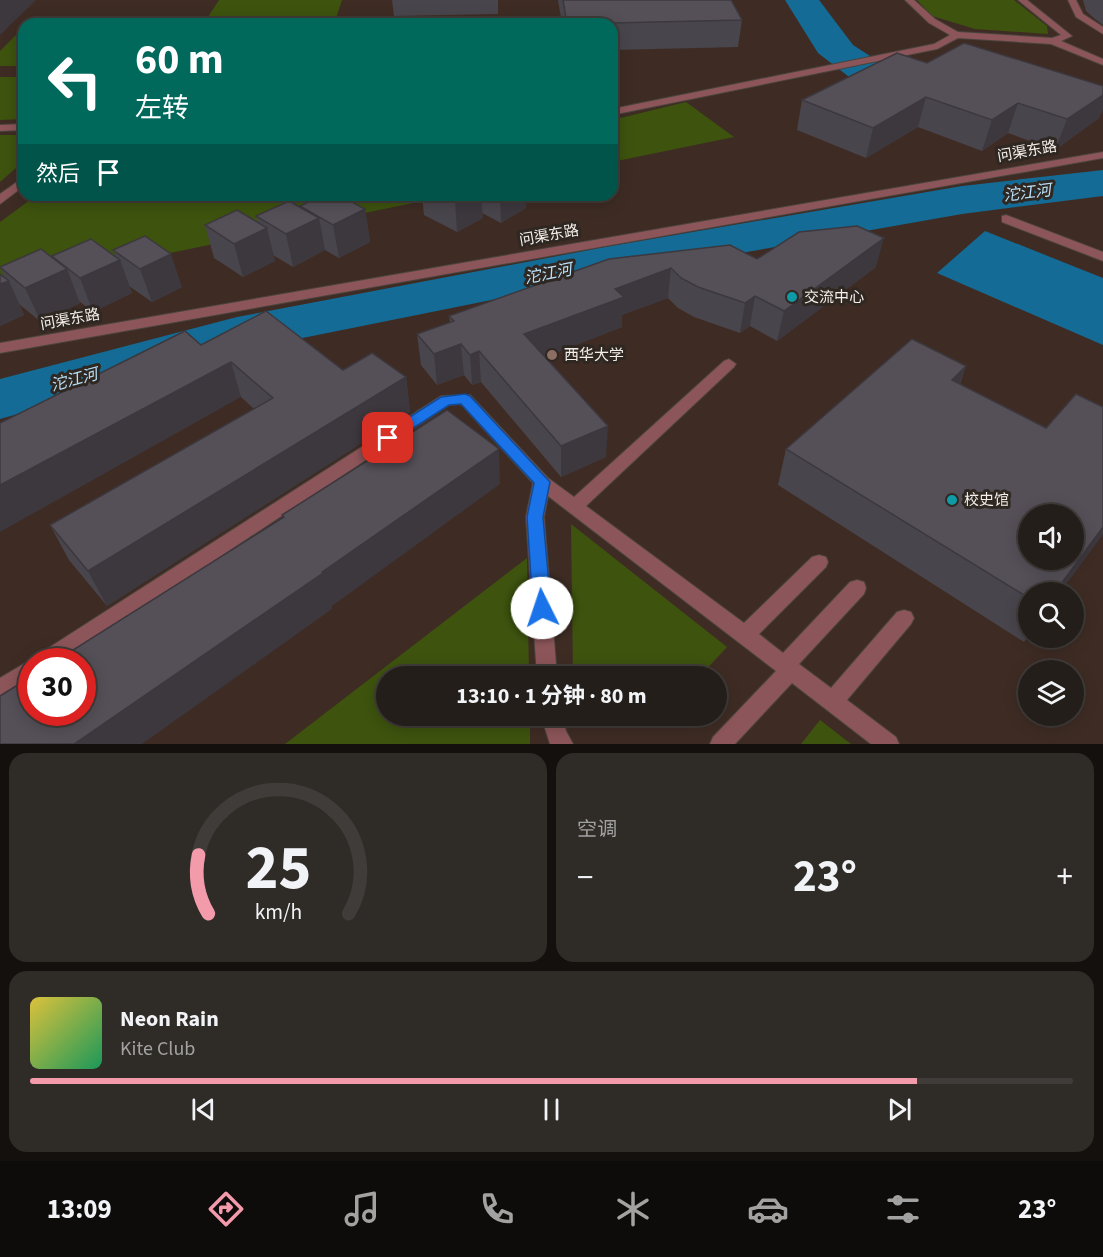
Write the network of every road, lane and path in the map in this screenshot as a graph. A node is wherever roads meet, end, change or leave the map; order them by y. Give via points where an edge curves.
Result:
1 (909, 0) edge
2 (1022, 0) edge
3 (1072, 0) edge
4 (1103, 31) edge
5 (956, 35) junction
6 (1053, 41) junction
7 (1103, 62) edge
8 (618, 111) edge
9 (18, 127) edge
10 (0, 128) edge
11 (1103, 154) edge
12 (18, 185) edge
13 (0, 200) edge
14 (1006, 219) dead end
15 (1103, 258) edge
16 (0, 348) edge
17 (729, 364) dead end
18 (542, 482) junction
19 (574, 507) junction
20 (819, 562) dead end
21 (857, 588) dead end
22 (904, 618) dead end
23 (744, 636) junction
24 (65, 648) edge
25 (546, 666) edge
26 (787, 668) junction
27 (18, 678) edge
28 (0, 689) edge
29 (832, 702) junction
30 (554, 726) edge
31 (562, 744) edge
32 (722, 744) edge
33 (888, 744) edge

1 - 5 street via 932,21
2 - 6 street via 1068,36
3 - 4 street via 1079,15
5 - 6 street
5 - 8 street via 937,46
6 - 7 street
9 - 10 street
11 - 16 street, 问渠东路
12 - 13 street
14 - 15 street
17 - 19 street
18 - 19 street
18 - 24 street via 465,399 446,400
18 - 25 street via 535,517
19 - 23 street
20 - 23 street
21 - 26 street
22 - 29 street
23 - 26 street
26 - 29 street
26 - 32 street
27 - 28 street
29 - 33 street
30 - 31 street

